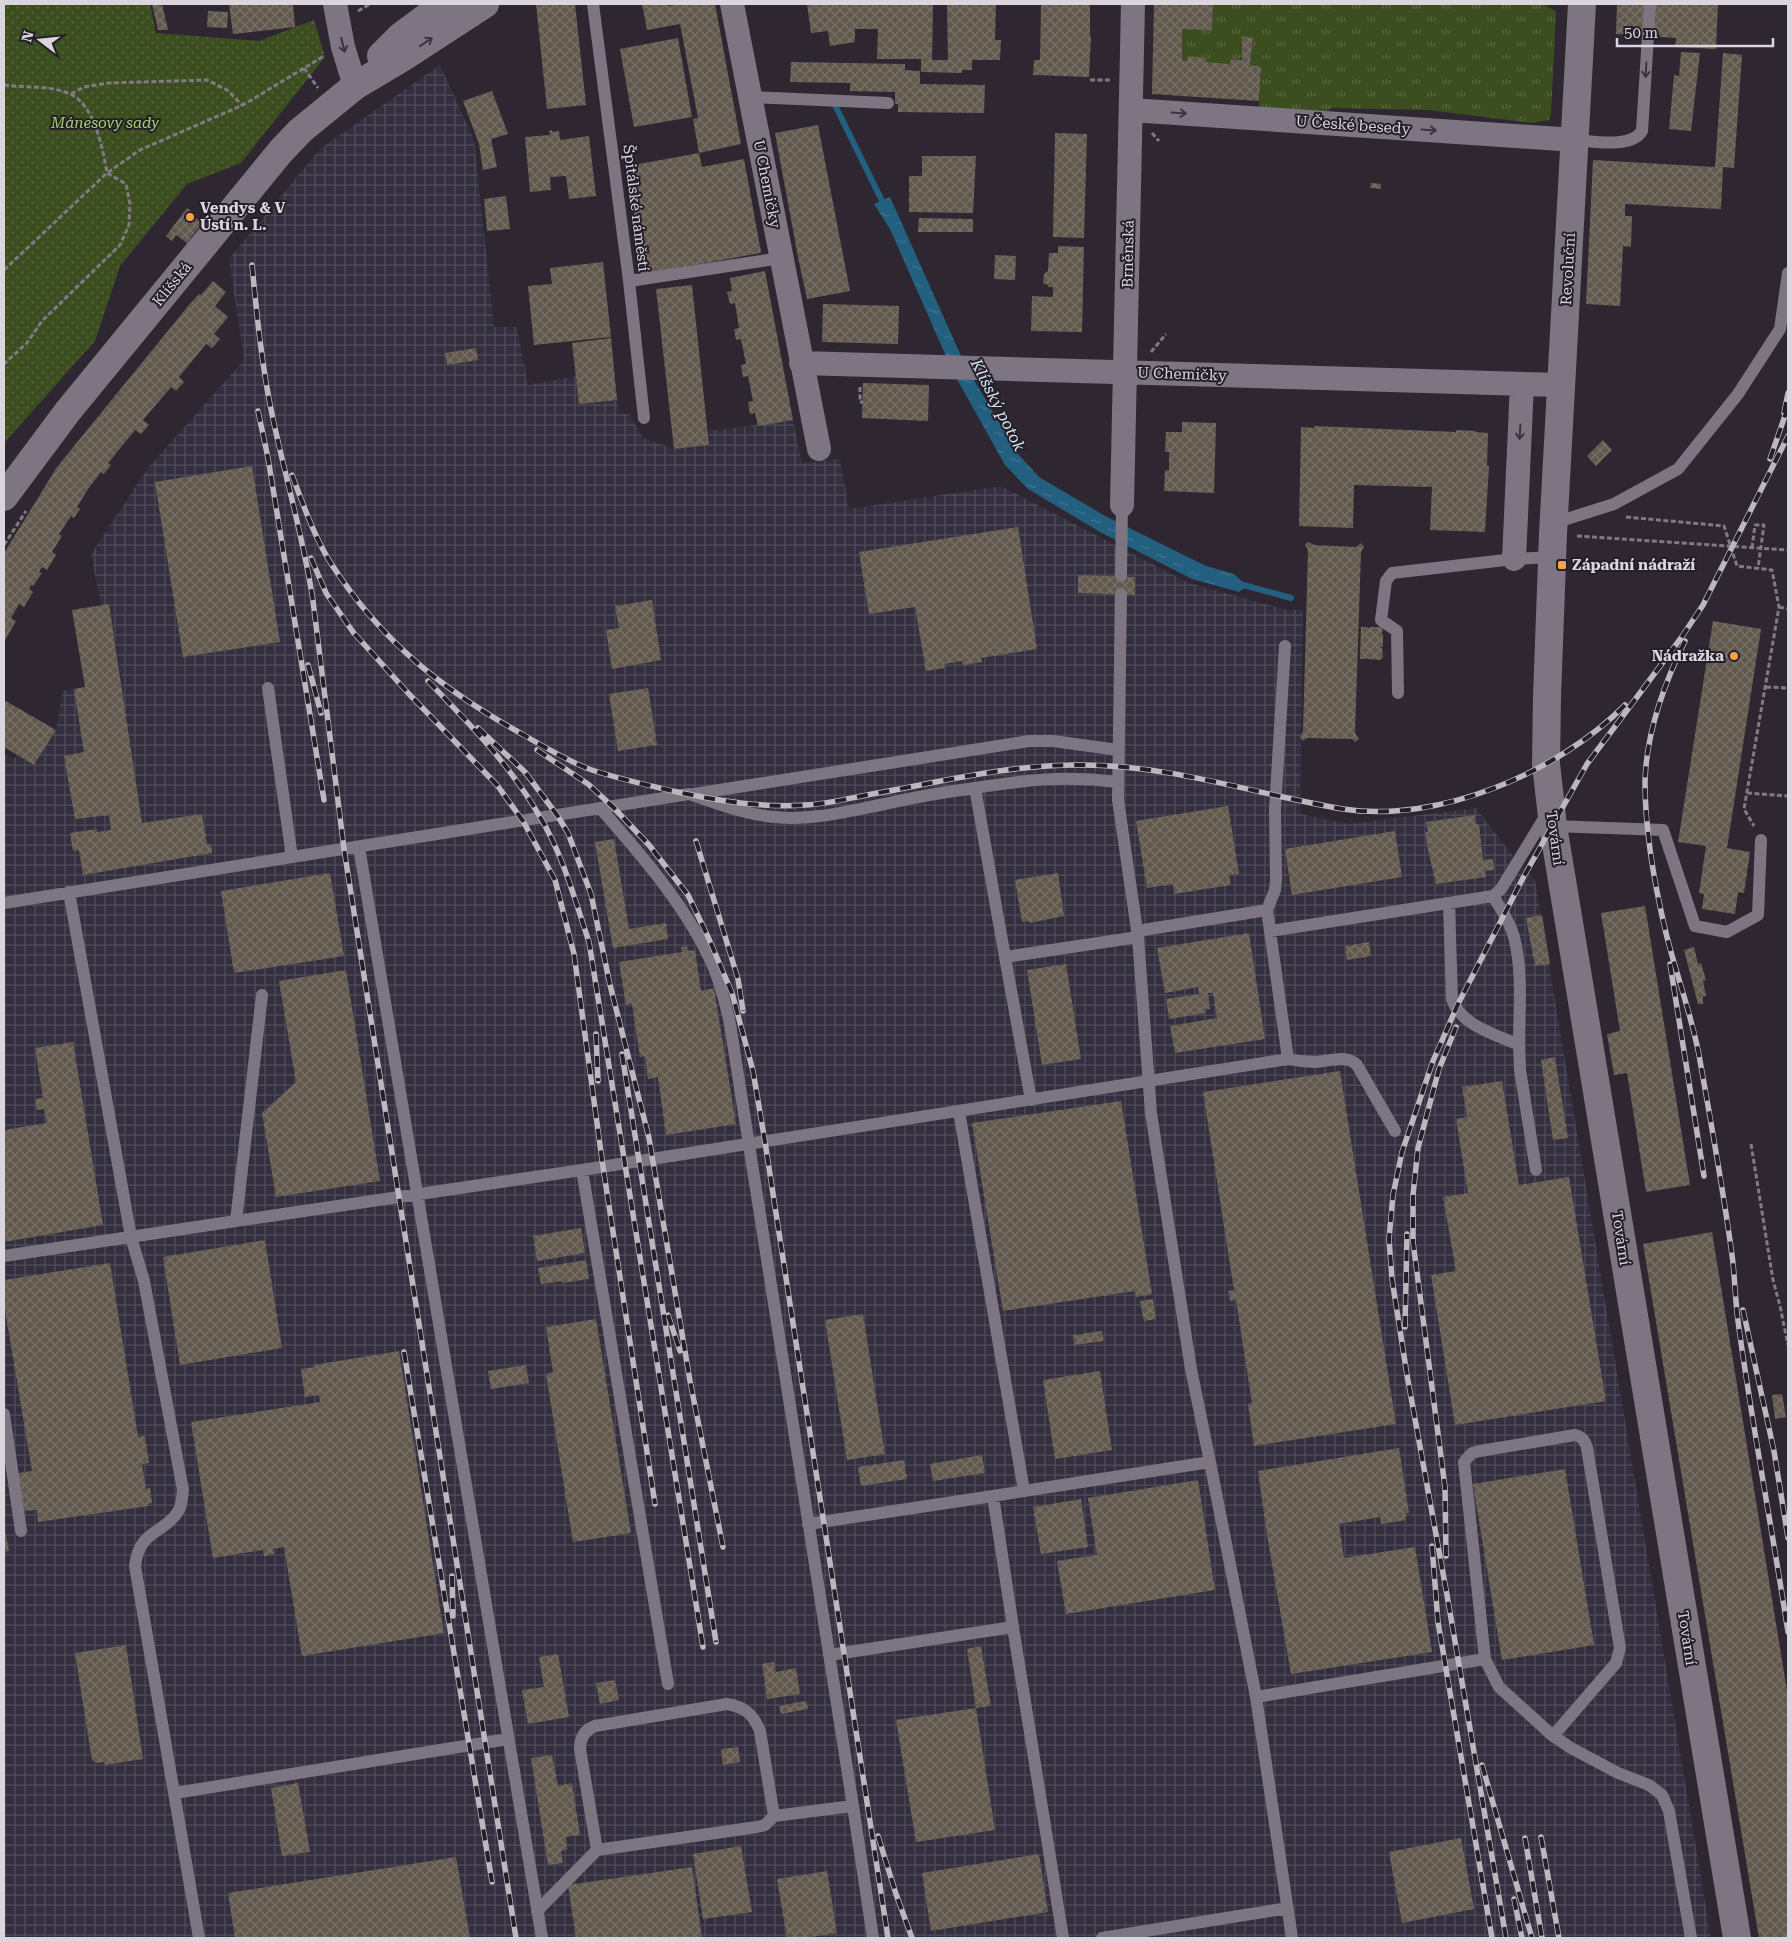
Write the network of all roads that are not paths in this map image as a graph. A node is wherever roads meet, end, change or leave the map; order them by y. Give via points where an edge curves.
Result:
1 (335, 4) edge
2 (444, 4) edge
3 (485, 4) edge
4 (593, 4) edge
5 (732, 4) edge
6 (1133, 4) edge
7 (1582, 4) edge
8 (1650, 4) edge
9 (355, 86) junction
10 (750, 97) junction
11 (888, 102) dead end
12 (1131, 110) junction
13 (1575, 140) junction
14 (781, 258) junction
15 (1788, 273) edge
16 (629, 281) junction
17 (802, 364) junction
18 (1125, 372) junction
19 (1522, 384) junction
20 (1562, 385) junction
21 (644, 418) dead end
22 (819, 449) dead end
23 (4, 497) edge
24 (1122, 510) joint
25 (1553, 538) junction
26 (1514, 559) junction
27 (1121, 576) dead end
28 (1121, 594) dead end
29 (1285, 646) dead end
30 (268, 688) dead end
31 (1398, 693) dead end
32 (1118, 750) junction
33 (1117, 782) junction
34 (975, 788) junction
35 (690, 794) junction
36 (600, 808) junction
37 (1552, 817) junction
38 (1761, 840) road end
39 (359, 847) junction
40 (292, 857) junction
41 (69, 892) junction
42 (1494, 896) junction
43 (4, 903) edge
44 (1449, 904) junction
45 (1267, 910) junction
46 (1270, 932) junction
47 (1138, 934) junction
48 (1005, 957) junction
49 (262, 995) dead end
50 (1519, 1045) junction
51 (1288, 1059) junction
52 (1149, 1082) junction
53 (1031, 1100) junction
54 (959, 1112) junction
55 (1395, 1131) dead end
56 (749, 1144) junction
57 (582, 1170) junction
58 (1536, 1170) dead end
59 (418, 1194) junction
60 (236, 1221) junction
61 (132, 1237) junction
62 (4, 1256) edge
63 (4, 1414) edge
64 (1210, 1462) junction
65 (1024, 1491) junction
66 (993, 1496) junction
67 (808, 1524) junction
68 (21, 1531) dead end
69 (1013, 1627) junction
70 (829, 1655) junction
71 (1485, 1660) junction
72 (668, 1684) dead end
73 (1256, 1697) junction
74 (1553, 1736) junction
75 (508, 1739) junction
76 (175, 1793) junction
77 (853, 1806) junction
78 (774, 1816) junction
79 (597, 1850) junction
80 (1288, 1908) junction
81 (537, 1911) junction
82 (199, 1938) edge
83 (542, 1938) edge
84 (873, 1938) edge
85 (1062, 1938) edge
86 (1102, 1938) edge
87 (1292, 1938) edge
88 (1690, 1938) edge
89 (1737, 1938) edge

1 -> 9 street
2 - 9 street, Klíšská via 388,48
9 -> 3 street, Klíšská
4 - 16 lane, Špitálské náměstí
5 - 10 street, U Chemičky
6 - 12 street, Brněnská
7 - 13 street, Revoluční
8 -> 13 lane via 1642,131 1631,141
9 - 23 street, Klíšská via 281,151 68,411
10 - 11 lane
10 - 14 street, U Chemičky
12 -> 13 street, U České besedy
12 - 18 street, Brněnská
13 - 20 street, Revoluční
14 - 16 lane
14 - 17 street, U Chemičky
15 - 25 lane via 1780,329 1738,394 1678,469
16 - 21 lane, Špitálské náměstí
17 - 18 street, U Chemičky
17 - 22 street, U Chemičky
18 - 19 street, U Chemičky
18 - 24 street, Brněnská
19 - 20 street, U Chemičky
19 -> 26 street
20 - 25 street, Revoluční
24 - 27 lane
25 - 26 lane
25 - 37 street, Tovární via 1546,764
26 - 31 lane via 1392,573 1386,581 1381,620 1397,631
28 - 32 lane
29 - 45 lane via 1275,810 1276,880
30 - 40 lane
32 - 33 lane
32 - 35 lane via 1030,741
33 - 34 lane via 1040,778
33 - 47 lane
34 - 35 lane via 810,818 772,817
34 - 48 lane
35 - 36 lane
36 - 39 lane
36 - 56 lane via 659,878 692,928 713,968 730,1024
37 - 38 lane via 1663,830 1696,926 1727,932 1758,915
37 - 42 lane
37 - 89 street, Tovární
39 - 40 lane
39 - 59 lane
40 - 41 lane
41 - 43 lane
41 - 61 lane
42 - 44 lane
42 - 50 lane via 1514,938 1519,978
44 - 46 lane
44 - 50 lane via 1452,999 1456,1009 1466,1020
45 - 46 lane
45 - 47 lane
46 - 51 lane
47 - 48 lane
47 - 52 lane
48 - 53 lane
49 - 60 lane
50 - 58 lane
51 - 52 lane
51 - 55 lane via 1316,1062 1353,1060
52 - 53 lane
52 - 64 lane via 1151,1113 1191,1369
53 - 54 lane
54 - 56 lane
54 - 65 lane
56 - 57 lane
56 - 67 lane
57 - 59 lane
57 - 72 lane
59 - 60 lane
59 - 75 lane
60 - 61 lane
61 - 62 lane
61 - 76 lane via 144,1281 183,1490 180,1508 144,1540 136,1552 135,1566
63 - 68 lane
64 - 65 lane
64 - 73 lane
65 - 66 lane
66 - 67 lane
66 - 69 lane
67 - 70 lane
69 - 70 lane
69 - 85 lane
70 - 77 lane
71 - 73 lane
71 - 74 lane via 1499,1687
71 - 74 lane via 1464,1462 1472,1453 1480,1451 1567,1435 1581,1437 1587,1448 1620,1648 1616,1663
73 - 80 lane
74 - 88 lane via 1618,1773 1649,1785 1662,1795 1669,1810
75 - 76 lane
75 - 81 lane
76 - 82 lane
77 - 78 lane
77 - 84 lane
78 - 79 lane via 765,1825 757,1827
78 - 79 lane via 760,1731 747,1710 727,1704 595,1726 583,1734 580,1749
79 - 81 lane
80 - 86 lane
80 - 87 lane
81 - 83 lane

